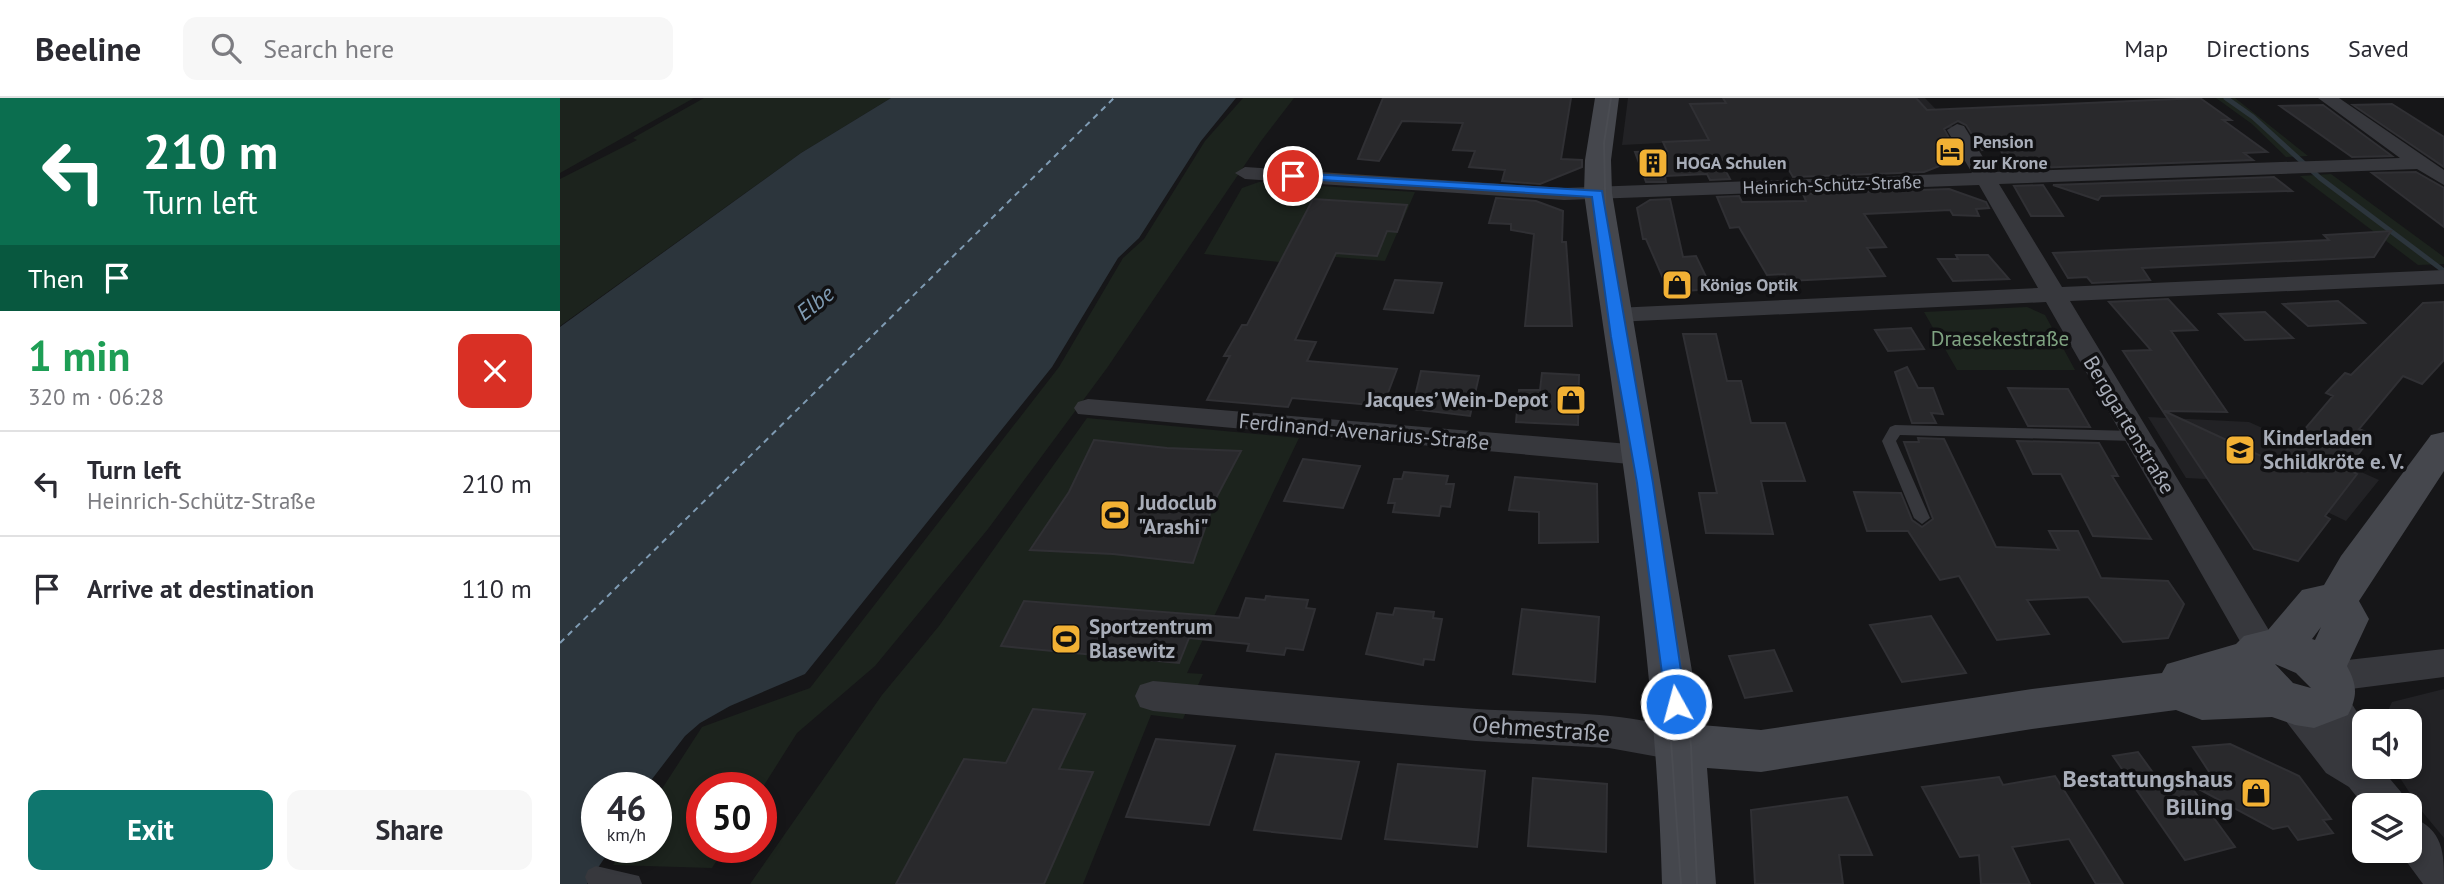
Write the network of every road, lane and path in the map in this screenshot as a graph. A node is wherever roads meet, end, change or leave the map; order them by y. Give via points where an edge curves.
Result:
1 (1607, 98) edge
2 (2327, 98) edge
3 (1957, 130) dead end
4 (2420, 163) junction
5 (1245, 173) dead end
6 (1986, 179) junction
7 (2444, 179) edge
8 (1598, 193) junction
9 (2440, 277) edge
10 (2050, 294) junction
11 (1615, 315) junction
12 (1088, 408) dead end
13 (2135, 436) junction
14 (2444, 444) edge
15 (1641, 455) junction
16 (1922, 518) dead end
17 (2337, 601) junction
18 (2263, 651) junction
19 (2444, 663) edge
20 (2311, 689) junction
21 (2176, 691) junction
22 (1153, 696) dead end
23 (1681, 745) junction
24 (2352, 764) edge
25 (2422, 851) edge
26 (596, 877) dead end
27 (2444, 879) edge
28 (631, 884) edge
29 (1689, 884) edge

1 - 8 main road
2 - 4 street
3 - 6 street, Berggartenstraße
4 - 6 street, Heinrich-Schütz-Straße
4 - 7 street
5 - 8 street, Heinrich-Schütz-Straße
6 - 8 street, Heinrich-Schütz-Straße
6 - 10 street, Berggartenstraße
8 - 11 main road
9 - 10 street
10 - 11 street
10 - 13 street, Berggartenstraße
11 - 15 main road
12 - 15 street, Ferdinand-Avenarius-Straße
13 - 16 lane via 1895,430 1889,441
13 - 18 street, Berggartenstraße
14 - 17 main road
15 - 23 main road
17 - 18 main road via 2317,602
17 - 20 main road via 2347,619
18 - 20 main road via 2256,679
18 - 21 main road, Oehmestraße via 2183,677
19 - 20 street
20 - 21 main road, Oehmestraße via 2202,700
20 - 24 street via 2339,761
21 - 23 main road, Oehmestraße via 1761,751
22 - 23 street, Oehmestraße via 1609,732
23 - 29 main road
25 - 27 street
26 - 28 lane

